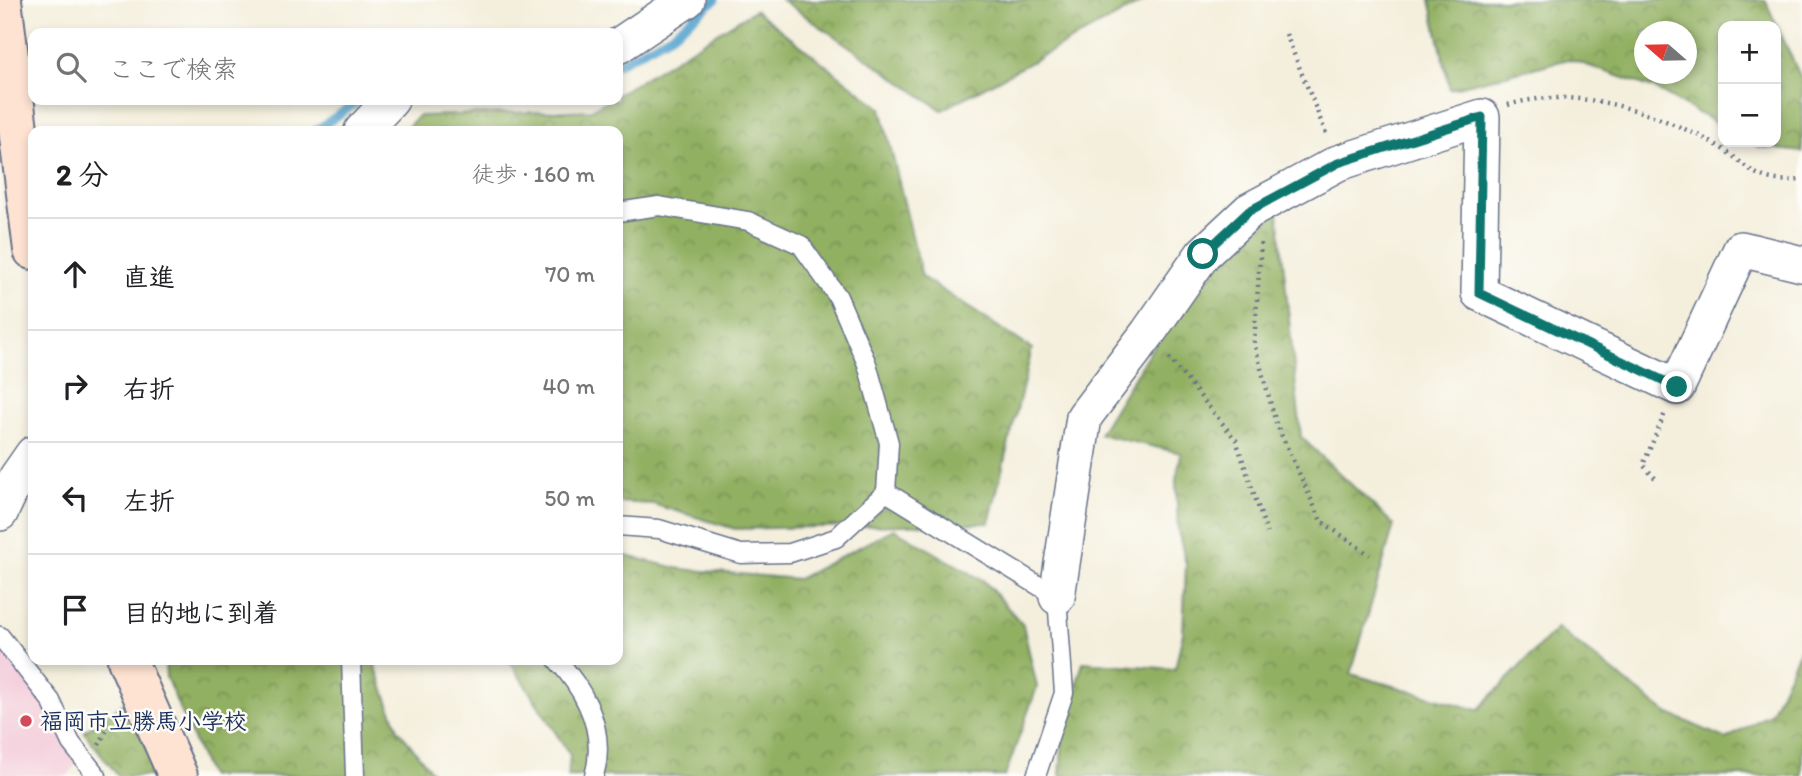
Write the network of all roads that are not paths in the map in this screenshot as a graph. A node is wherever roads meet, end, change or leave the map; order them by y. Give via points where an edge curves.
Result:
1 (687, 0) edge
2 (1, 2) edge
3 (623, 43) edge
4 (386, 105) edge
5 (367, 126) edge
6 (28, 211) edge
7 (623, 211) edge
8 (1802, 264) edge
9 (28, 461) edge
10 (886, 492) junction
11 (0, 513) edge
12 (623, 526) edge
13 (1057, 597) junction
14 (0, 636) edge
15 (129, 665) edge
16 (351, 665) edge
17 (562, 665) edge
18 (92, 770) edge
19 (178, 776) edge
20 (355, 776) edge
21 (594, 776) edge
22 (1036, 776) edge

1 - 3 street
2 - 6 main road
4 - 5 street
7 - 10 lane via 659,206 748,221 801,245 838,297 867,364 889,443
8 - 13 street via 1741,249 1677,387 1479,293 1482,117 1338,163 1249,211 1203,254 1084,417
9 - 11 street
10 - 12 lane via 836,538 790,553 741,554 659,529
10 - 13 lane
13 - 22 lane via 1064,693
14 - 18 lane via 51,701 71,743
15 - 19 main road
16 - 20 lane
17 - 21 lane via 582,687 598,738

